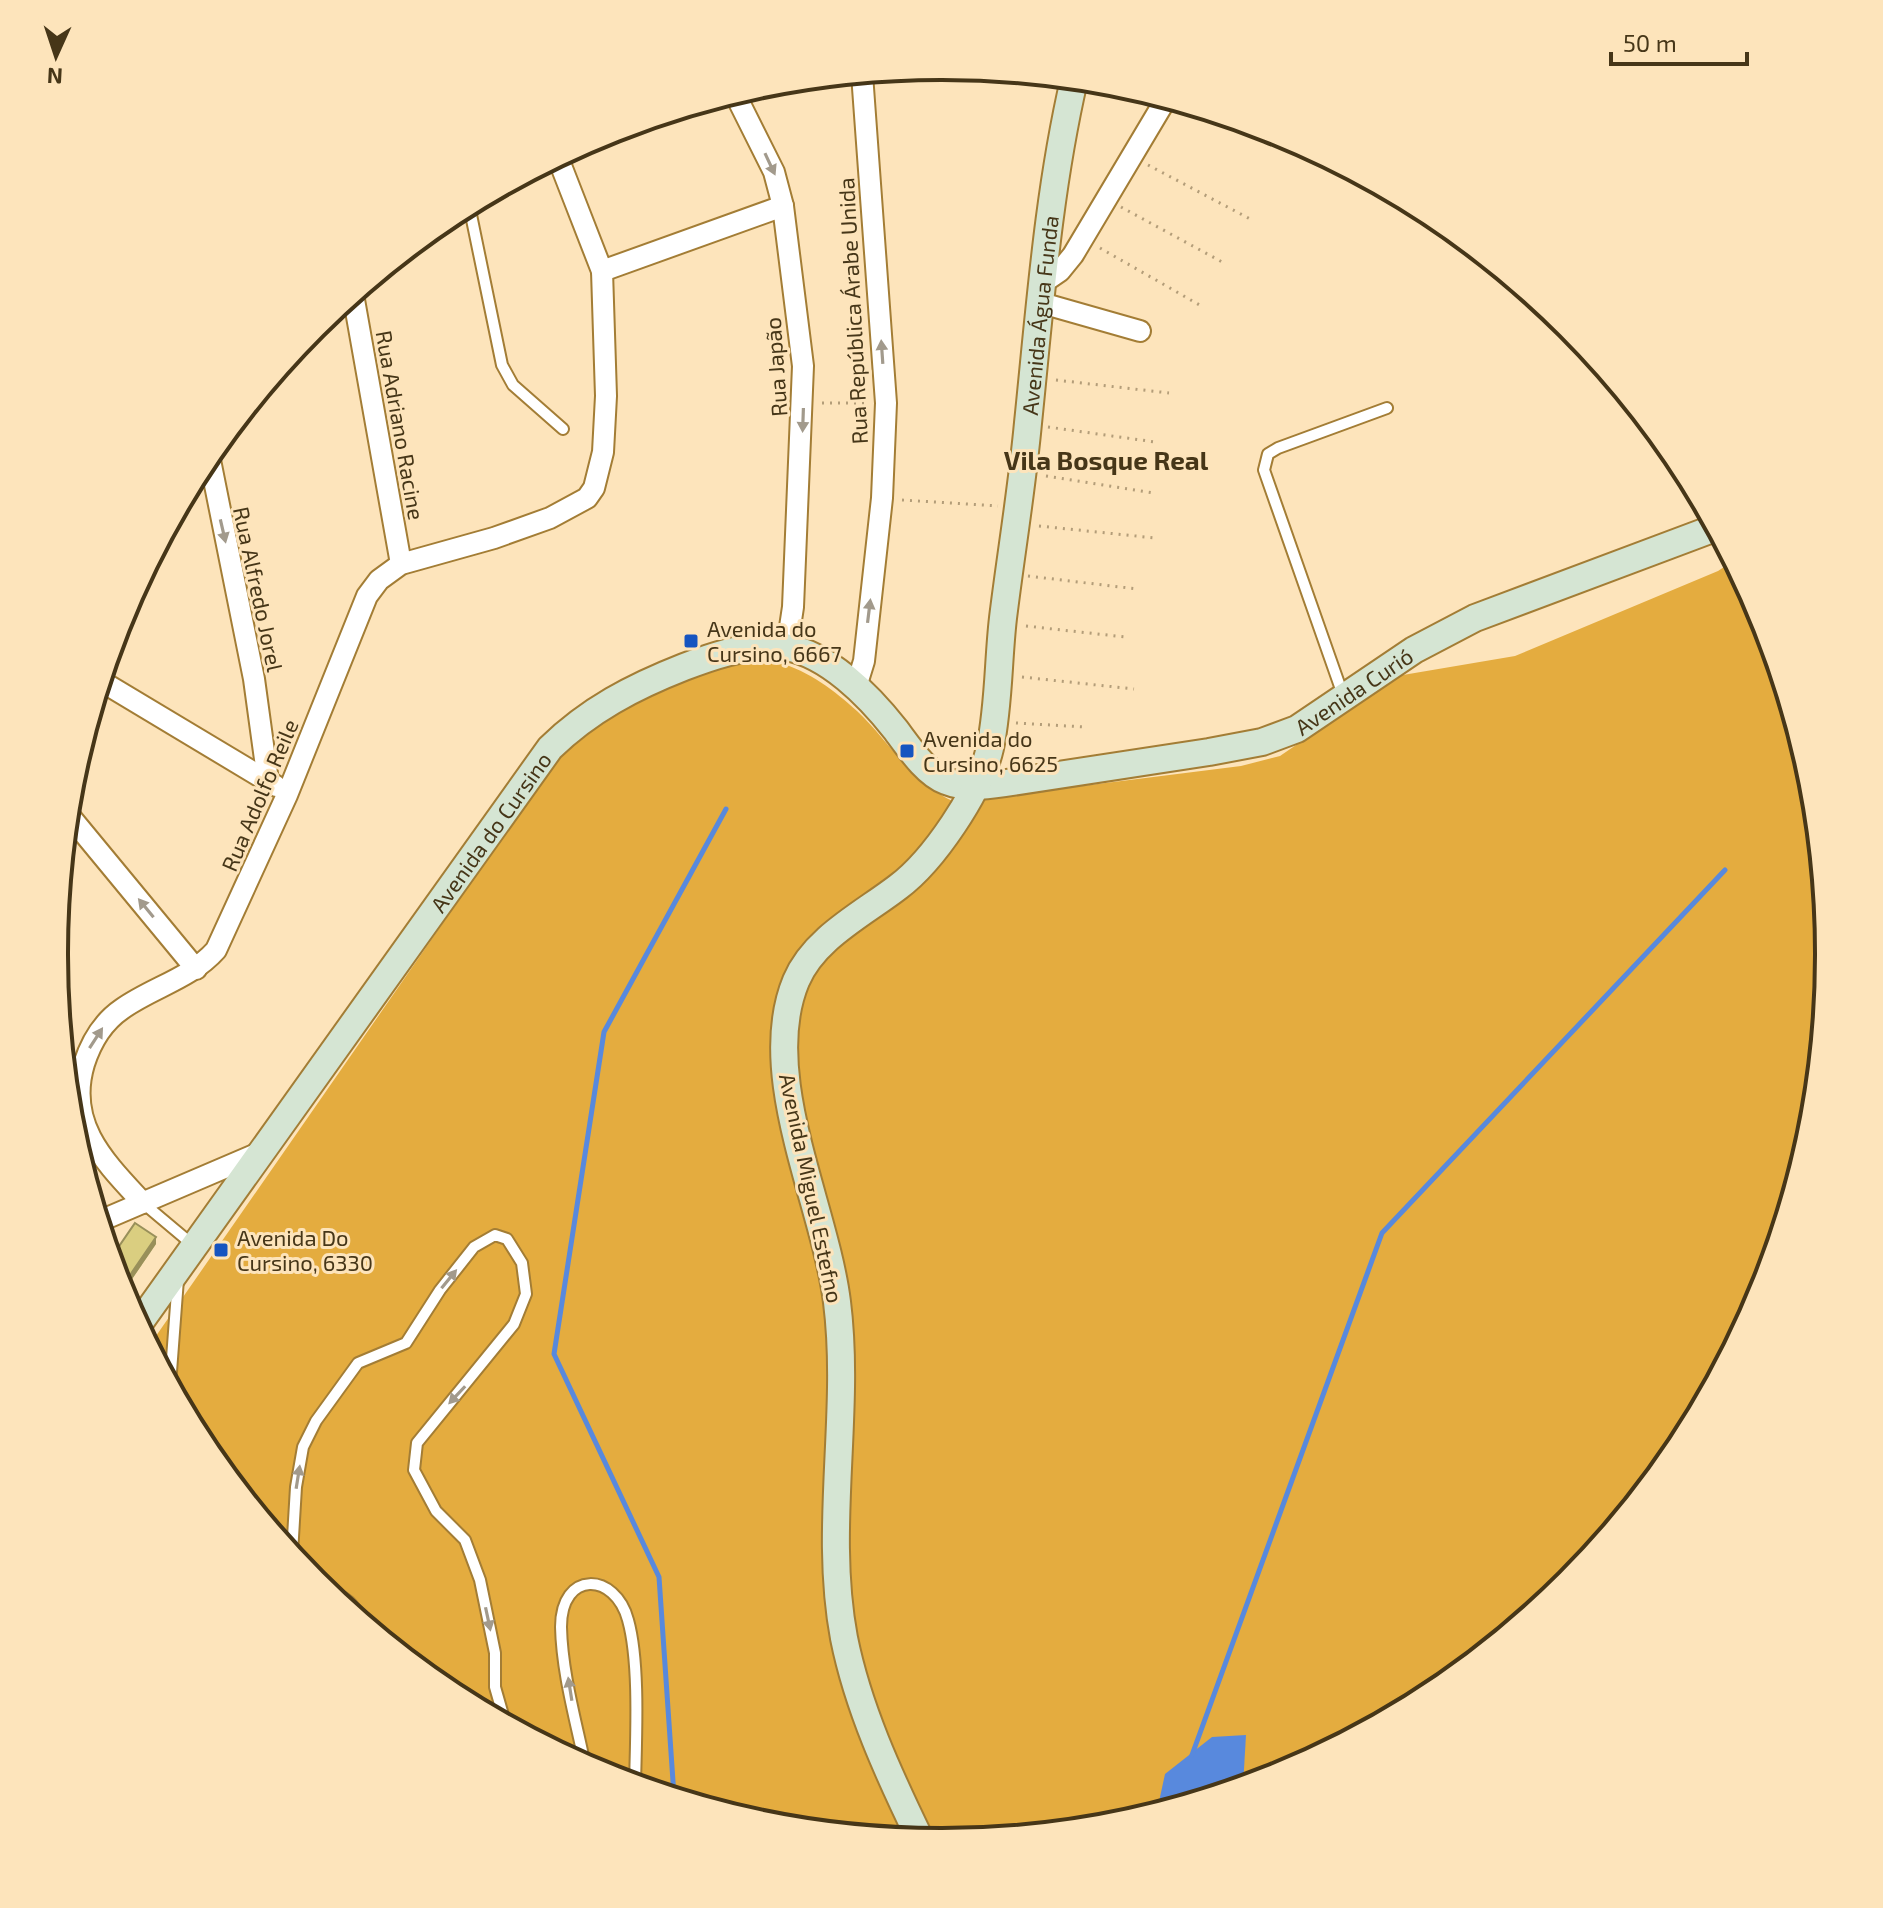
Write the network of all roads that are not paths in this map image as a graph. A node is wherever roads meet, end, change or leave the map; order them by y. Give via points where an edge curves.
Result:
1 (863, 84) edge
2 (1072, 91) edge
3 (740, 104) edge
4 (1160, 108) edge
5 (562, 168) edge
6 (783, 206) junction
7 (472, 218) edge
8 (602, 271) junction
9 (1039, 293) junction
10 (355, 307) edge
11 (1140, 331) dead end
12 (1387, 408) dead end
13 (563, 429) dead end
14 (213, 473) edge
15 (1706, 531) edge
16 (401, 564) junction
17 (787, 647) junction
18 (110, 686) edge
19 (856, 687) junction
20 (1343, 696) junction
21 (268, 781) junction
22 (973, 788) junction
23 (287, 795) junction
24 (78, 826) edge
25 (196, 969) junction
26 (78, 1085) edge
27 (86, 1127) edge
28 (259, 1153) junction
29 (143, 1203) junction
30 (109, 1217) edge
31 (194, 1246) junction
32 (178, 1269) junction
33 (146, 1314) edge
34 (171, 1365) edge
35 (293, 1539) edge
36 (501, 1707) edge
37 (582, 1750) edge
38 (635, 1771) edge
39 (915, 1827) edge

19 -> 1 street, Rua República Árabe Unida via 864,661 882,498 886,403
2 - 9 main road, Avenida Água Funda via 1056,159
3 -> 6 street, Rua Japão via 774,172
4 - 9 street via 1083,238
5 - 8 street
6 - 8 street
6 -> 17 street, Rua Japão via 803,366
7 - 13 lane via 502,365 513,385
8 - 16 street, Rua Adolfo Reile via 606,396 601,472 587,498 494,538
9 - 11 street
9 - 22 main road, Avenida Água Funda via 993,722 988,754
10 - 16 street, Rua Adriano Racine
12 - 20 lane via 1278,448 1265,463
14 -> 21 street, Rua Alfredo Jorel via 254,679
15 - 20 main road, Avenida Curió via 1475,618
16 - 23 street, Rua Adolfo Reile via 367,596
17 - 19 main road
17 - 28 main road, Avenida do Cursino via 701,661 641,684 571,728 541,761
18 - 21 street
19 - 22 main road via 930,770 943,781
20 - 22 main road, Avenida Curió via 1297,729 1262,742
21 - 23 street
22 - 39 main road, Avenida Miguel Estefno via 935,853 815,951 797,978 784,1029 798,1137 819,1207 838,1303 834,1549 844,1637 864,1713
23 - 25 street, Rua Adolfo Reile via 224,936
25 -> 24 street
26 -> 25 street, Rua Adolfo Reile via 90,1044 119,1010
29 -> 27 street, Rua Adolfo Reile
28 - 29 street
28 - 31 main road, Avenida do Cursino
29 - 30 street
29 - 31 lane
31 - 32 main road, Avenida do Cursino
32 - 33 main road, Avenida do Cursino
32 - 34 lane
35 -> 36 lane via 303,1447 316,1421 358,1363 406,1343 474,1247 495,1235 507,1239 522,1263 526,1294 514,1324 417,1443 414,1470 436,1511 465,1540 480,1580
37 -> 38 lane via 561,1627 568,1593 590,1583 619,1598 628,1620

